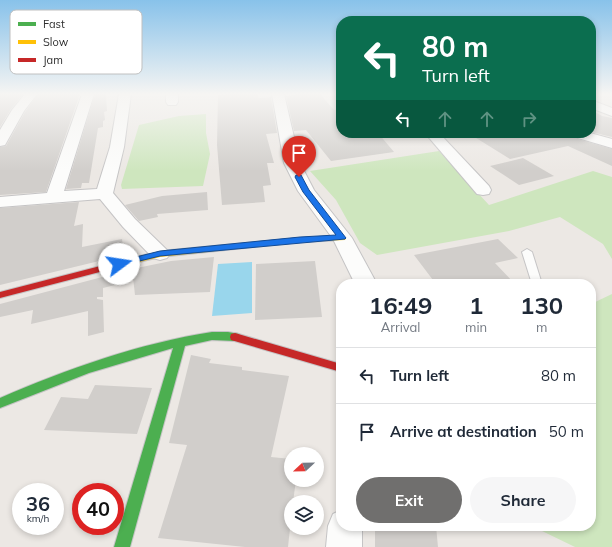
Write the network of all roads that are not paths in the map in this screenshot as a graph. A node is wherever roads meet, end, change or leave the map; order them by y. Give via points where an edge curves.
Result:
1 (13, 120) edge
2 (80, 120) edge
3 (121, 120) edge
4 (283, 120) edge
5 (436, 138) edge
6 (592, 138) edge
7 (0, 142) edge
8 (612, 144) edge
9 (483, 190) dead end
10 (104, 194) junction
11 (54, 197) junction
12 (0, 202) edge
13 (342, 238) junction
14 (527, 252) dead end
15 (160, 254) junction
16 (363, 279) edge
17 (535, 279) edge
18 (0, 295) edge
19 (180, 343) junction
20 (336, 367) edge
21 (0, 403) edge
22 (345, 531) edge
23 (122, 547) edge
24 (344, 547) edge

1 - 7 street
2 - 11 street
3 - 10 street
4 - 13 street via 292,163 306,191
5 - 9 street
6 - 8 street
10 - 11 street
10 - 15 street
11 - 12 street
13 - 15 street
13 - 16 street
14 - 17 lane
15 - 18 street
19 - 20 street via 213,335 230,336
19 - 21 street via 112,360
19 - 23 street
22 - 24 street

